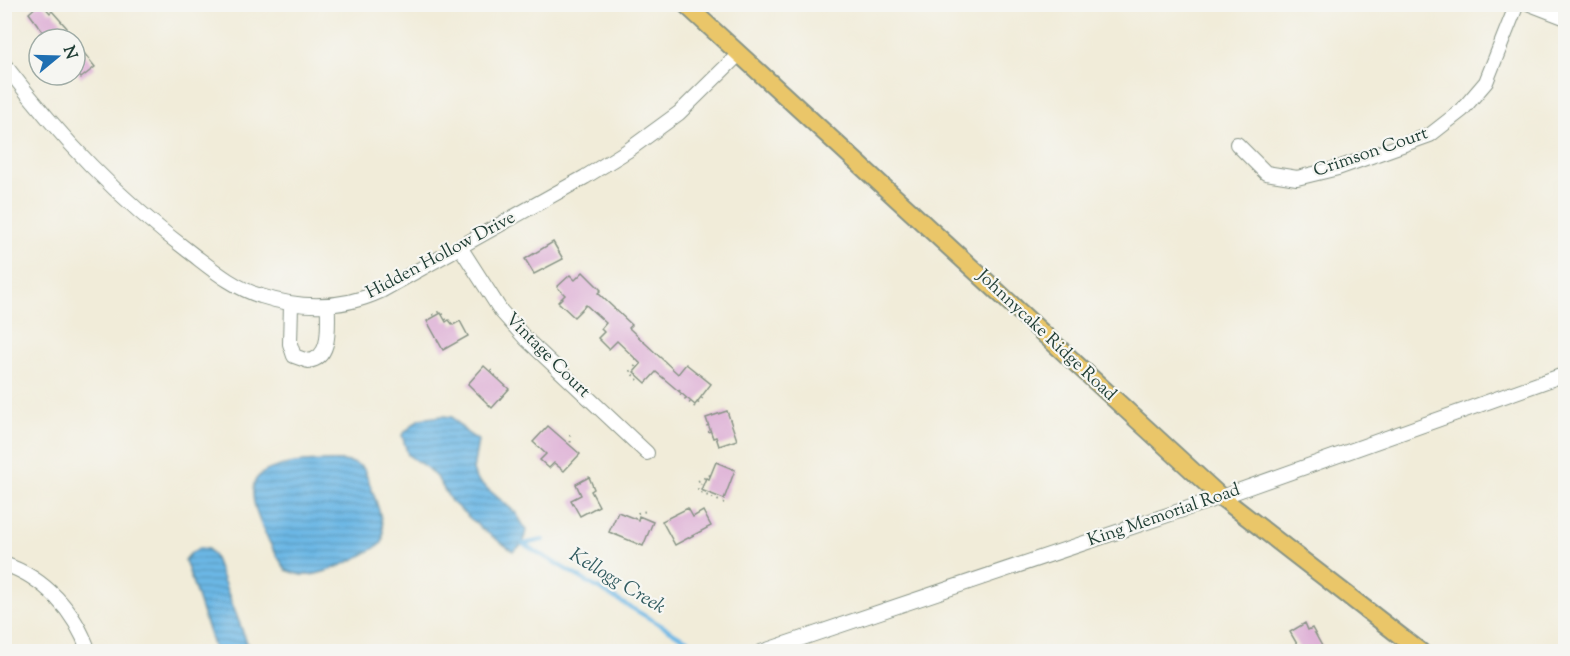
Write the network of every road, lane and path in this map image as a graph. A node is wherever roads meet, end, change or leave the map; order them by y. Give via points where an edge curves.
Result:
1 (685, 4) edge
2 (1516, 4) edge
3 (1530, 4) edge
4 (1566, 18) edge
5 (740, 54) junction
6 (4, 64) edge
7 (1237, 144) dead end
8 (460, 247) junction
9 (291, 304) junction
10 (328, 306) junction
11 (433, 315) dead end
12 (447, 321) dead end
13 (639, 362) dead end
14 (491, 370) dead end
15 (1566, 374) edge
16 (497, 378) dead end
17 (639, 380) dead end
18 (680, 390) dead end
19 (704, 396) dead end
20 (707, 425) dead end
21 (570, 435) dead end
22 (712, 435) dead end
23 (571, 447) dead end
24 (647, 453) dead end
25 (710, 475) dead end
26 (1221, 497) junction
27 (724, 503) dead end
28 (647, 512) dead end
29 (634, 518) dead end
30 (4, 564) edge
31 (1411, 649) edge
32 (89, 651) edge
33 (761, 651) edge

1 - 5 main road, Johnnycake Ridge Road
2 - 7 street, Crimson Court via 1486,82 1462,110 1430,135 1338,168 1297,178 1266,173
3 - 4 street
5 - 8 street, Hidden Hollow Drive via 679,113 627,151
5 - 26 main road, Johnnycake Ridge Road
6 - 9 street, Hidden Hollow Drive via 72,148 164,233 225,279 258,296
8 - 10 street, Hidden Hollow Drive via 369,296
8 - 24 street, Vintage Court via 501,311 526,339
9 - 10 street, Hidden Hollow Drive
9 - 10 street via 290,348 294,356 308,361 320,356 326,347
11 - 12 path via 441,311
13 - 17 path via 630,372
14 - 16 path
15 - 26 street, King Memorial Road
18 - 19 path via 678,393 695,407
20 - 22 path
21 - 23 path
25 - 27 path via 699,482 699,492
26 - 31 main road, Johnnycake Ridge Road
26 - 33 street, King Memorial Road
28 - 29 path
30 - 32 street via 37,581 60,601

